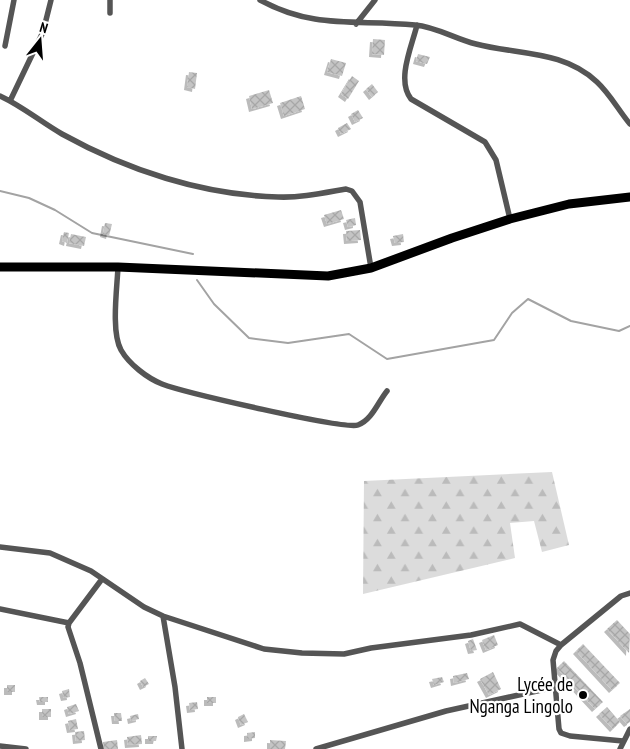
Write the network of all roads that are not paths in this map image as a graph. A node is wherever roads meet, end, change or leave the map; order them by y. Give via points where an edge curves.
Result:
1 (14, 0) edge
2 (51, 0) edge
3 (110, 0) edge
4 (260, 0) edge
5 (375, 0) edge
6 (110, 14) dead end
7 (356, 24) junction
8 (417, 25) junction
9 (5, 46) dead end
10 (0, 96) edge
11 (10, 101) junction
12 (630, 124) edge
13 (630, 197) edge
14 (510, 219) junction
15 (0, 267) edge
16 (118, 267) junction
17 (371, 268) junction
18 (387, 391) dead end
19 (0, 547) edge
20 (102, 579) junction
21 (630, 593) edge
22 (0, 609) edge
23 (162, 616) junction
24 (69, 623) junction
25 (561, 645) junction
26 (555, 687) junction
27 (630, 729) edge
28 (623, 741) junction
29 (0, 746) edge
30 (13, 748) edge
31 (26, 749) edge
32 (101, 749) edge
33 (182, 749) edge
34 (316, 749) edge
35 (620, 749) edge

1 - 9 street
2 - 11 street via 44,32
3 - 6 street
4 - 7 street via 295,16
5 - 7 street
7 - 8 street
8 - 12 street via 472,43 553,57 573,66 600,84
8 - 14 street via 404,82 407,94 410,99 485,142 498,166
10 - 11 street
11 - 17 street via 61,134 123,164 195,186 229,193 279,197 352,191 360,202
13 - 14 main road via 569,204
14 - 17 main road
15 - 16 main road
16 - 17 main road via 328,276
16 - 18 street via 116,331 120,349 132,365 160,384 317,422 352,427 360,425 371,415
19 - 20 street via 50,553 76,563
20 - 23 street
20 - 24 street
21 - 25 street via 621,596
22 - 24 street
23 - 25 street via 264,649 302,653 344,654 471,635 520,624
23 - 33 street
24 - 32 street via 68,632 80,663
25 - 26 street via 553,660
26 - 28 street via 561,733
26 - 34 street via 446,711
27 - 28 street
28 - 35 street
29 - 30 street
30 - 31 street

